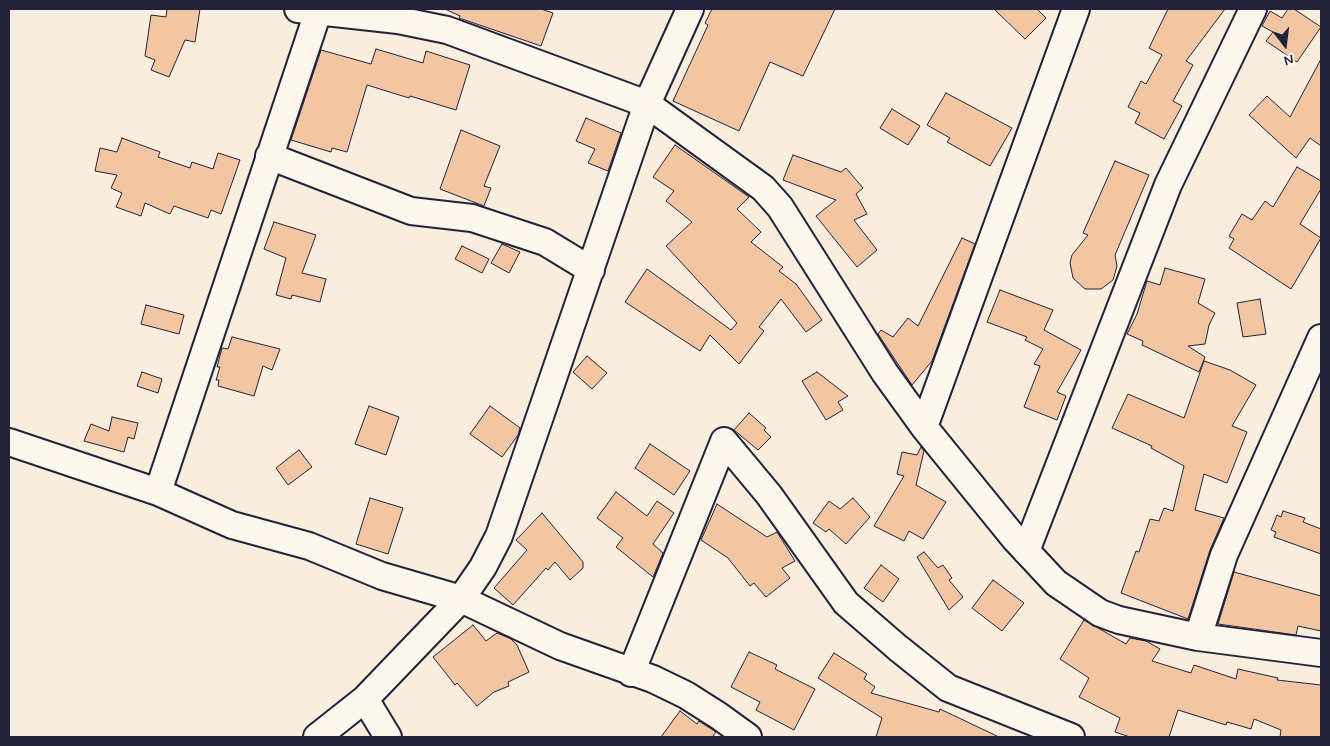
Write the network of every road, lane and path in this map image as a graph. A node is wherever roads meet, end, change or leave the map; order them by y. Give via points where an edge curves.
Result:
1 (690, 9) edge
2 (1076, 9) edge
3 (1253, 9) edge
4 (311, 10) edge
5 (647, 104) junction
6 (269, 156) junction
7 (591, 270) junction
8 (1321, 338) edge
9 (924, 427) junction
10 (9, 442) edge
11 (158, 492) junction
12 (1026, 551) junction
13 (461, 599) junction
14 (1198, 638) junction
15 (1321, 653) edge
16 (631, 673) junction
17 (365, 699) junction
18 (317, 737) edge
19 (388, 737) edge
20 (748, 737) edge
21 (1071, 737) edge

1 - 5 street
2 - 9 street
3 - 12 street via 1168,185
4 - 5 street via 398,20 447,30
4 - 6 street
5 - 7 street
5 - 9 street via 763,188 780,207 885,373
6 - 7 street via 412,211 472,218 545,242
6 - 11 street
7 - 13 street via 499,536
8 - 14 street via 1224,554
9 - 12 street
10 - 11 street
11 - 13 street via 232,525 309,546 382,576
12 - 14 street via 1056,583 1100,614
13 - 16 street via 560,646
13 - 17 street
14 - 15 street
16 - 20 street via 653,679 686,695
16 - 21 street via 724,442 769,495 846,603 948,688
17 - 18 street
17 - 19 street

